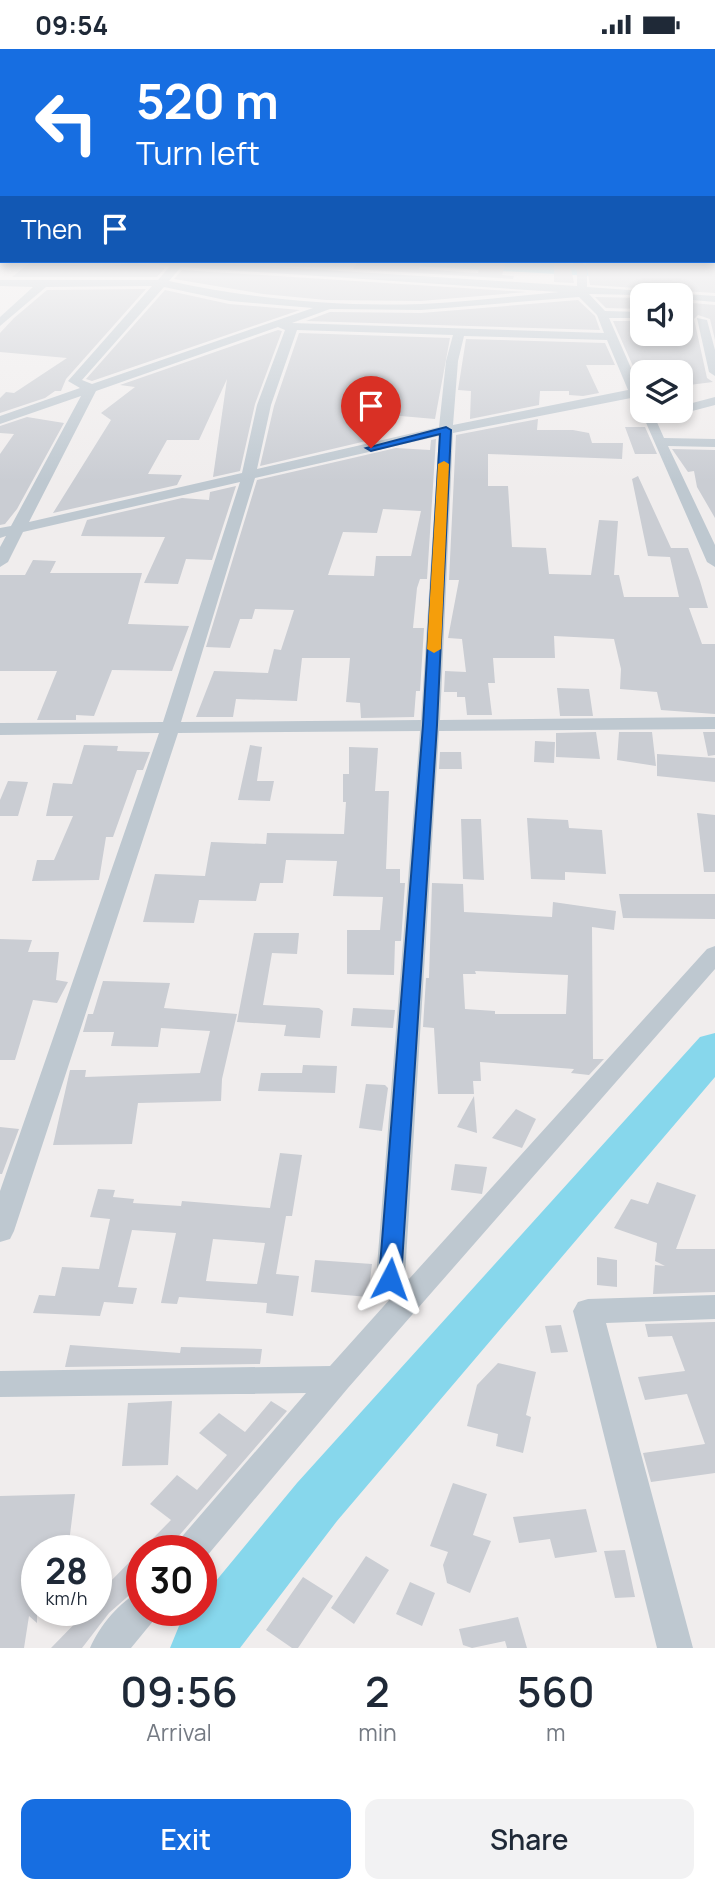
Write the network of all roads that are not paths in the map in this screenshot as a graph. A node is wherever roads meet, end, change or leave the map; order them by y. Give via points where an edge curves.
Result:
1 (117, 333) edge
2 (251, 333) edge
3 (290, 333) edge
4 (447, 333) edge
5 (458, 333) junction
6 (611, 333) edge
7 (701, 333) edge
8 (613, 337) junction
9 (715, 372) edge
10 (630, 380) edge
11 (89, 387) junction
12 (630, 394) edge
13 (715, 402) edge
14 (693, 407) edge
15 (0, 420) edge
16 (650, 423) edge
17 (446, 430) junction
18 (660, 442) junction
19 (715, 443) edge
20 (248, 478) junction
21 (19, 529) junction
22 (0, 533) edge
23 (0, 562) edge
24 (715, 562) edge
25 (715, 723) edge
26 (430, 725) junction
27 (170, 728) junction
28 (0, 729) edge
29 (715, 954) edge
30 (0, 1231) edge
31 (410, 1298) junction
32 (715, 1307) edge
33 (337, 1379) junction
34 (0, 1384) edge
35 (205, 1535) edge
36 (127, 1626) edge
37 (108, 1648) edge
38 (675, 1648) edge

1 - 11 street via 74,381
2 - 11 street
3 - 20 street via 264,405
4 - 5 street
5 - 8 street
5 - 17 street
6 - 8 street
7 - 9 street
8 - 10 street
11 - 15 street
11 - 21 street
12 - 17 street
13 - 14 street
16 - 18 street
17 - 20 street
17 - 26 street
18 - 19 street
18 - 24 street
20 - 21 street
20 - 27 street
21 - 22 street
21 - 23 street
25 - 26 street
26 - 27 street
26 - 31 street via 390,1279
27 - 28 street
27 - 30 street
29 - 31 street
31 - 33 street
32 - 38 street via 588,1311
33 - 34 street
33 - 35 street
36 - 37 street

